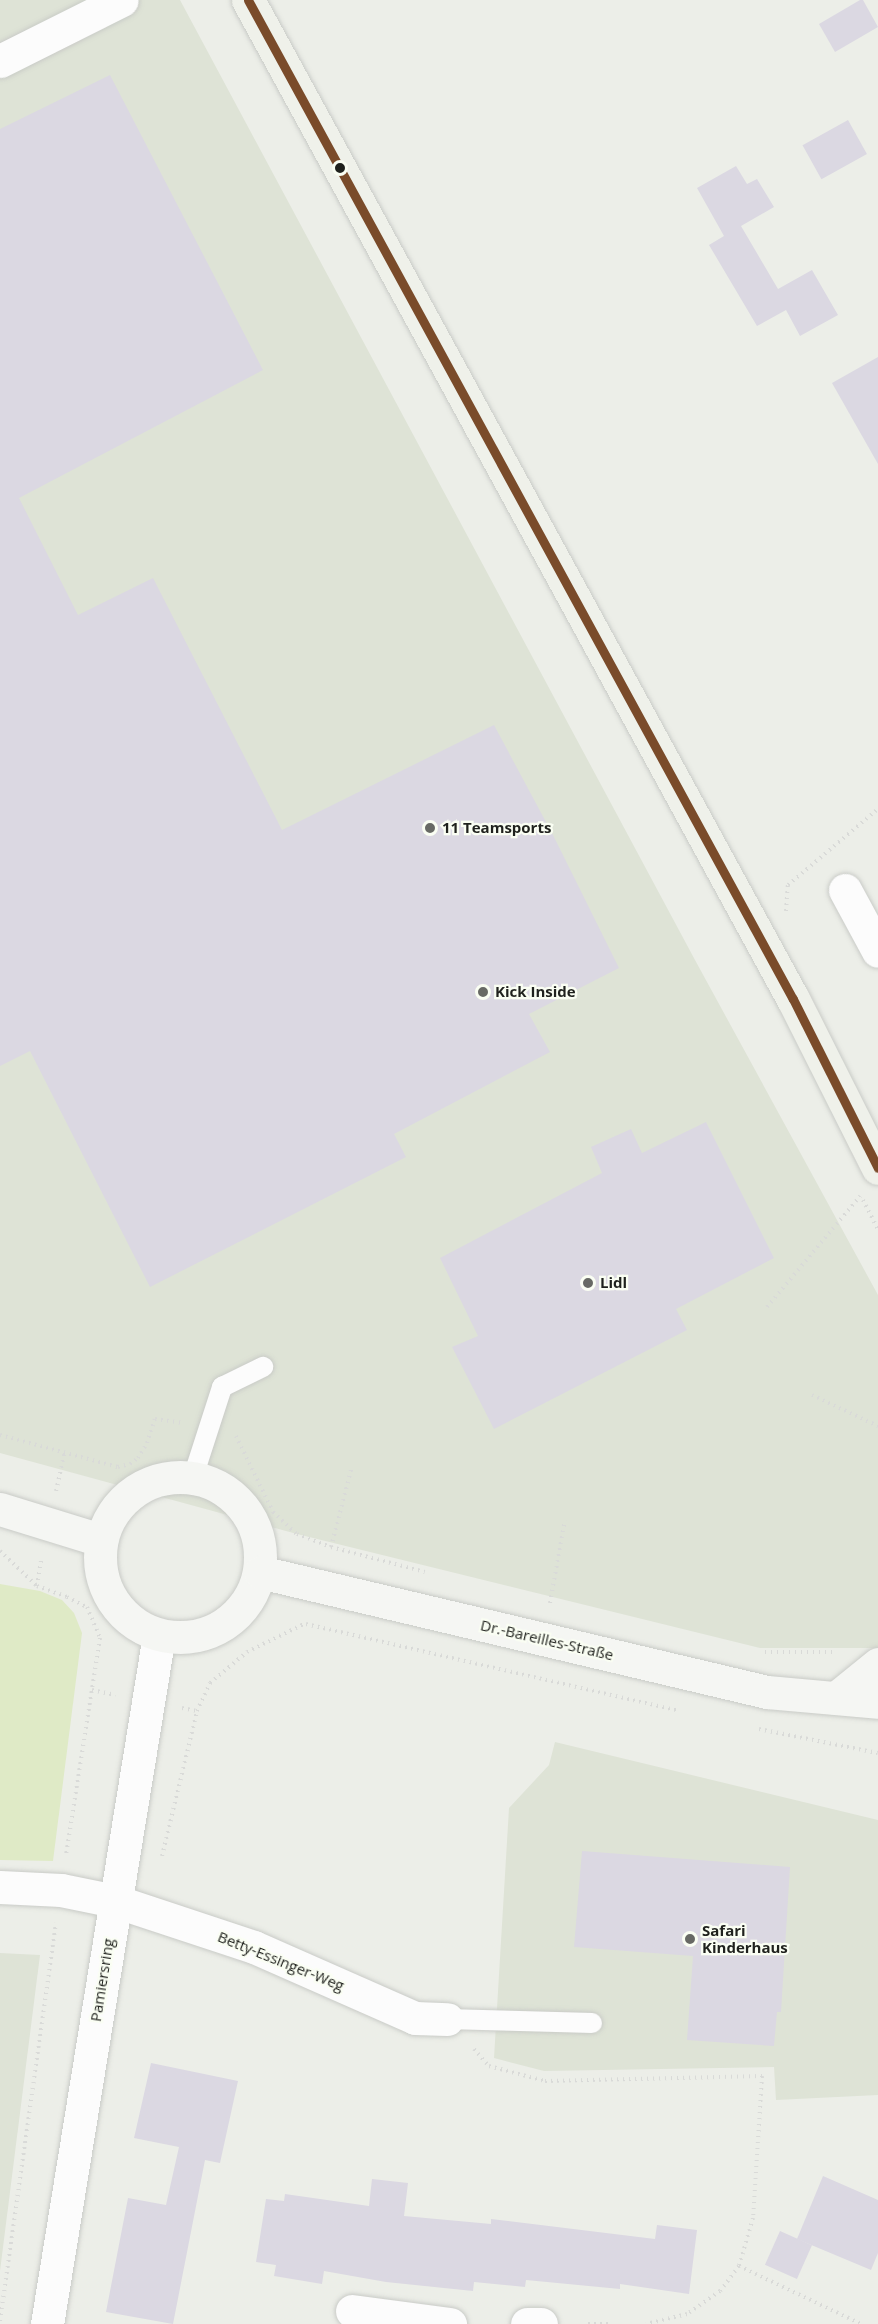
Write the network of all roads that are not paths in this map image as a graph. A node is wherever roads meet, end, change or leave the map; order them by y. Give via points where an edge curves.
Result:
1 (122, 0) edge
2 (248, 0) edge
3 (0, 61) edge
4 (845, 890) dead end
5 (878, 951) edge
6 (878, 1168) edge
7 (263, 1367) dead end
8 (194, 1477) junction
9 (0, 1509) edge
10 (101, 1540) junction
11 (260, 1572) junction
12 (159, 1635) junction
13 (878, 1664) edge
14 (878, 1687) edge
15 (837, 1698) junction
16 (878, 1702) edge
17 (0, 1887) edge
18 (115, 1901) junction
19 (447, 2019) joint
20 (592, 2023) dead end
21 (352, 2311) dead end
22 (47, 2324) edge
23 (450, 2324) edge
24 (527, 2324) edge
25 (541, 2324) edge

1 - 3 street
2 - 6 main road via 793,999
4 - 5 street
7 - 8 lane via 222,1387
8 - 10 main road via 145,1484 125,1498 110,1517
8 - 11 main road via 218,1486 238,1501 253,1522 261,1547
9 - 10 main road
10 - 12 main road via 99,1565 105,1589 136,1626
11 - 12 main road via 250,1597 234,1618 211,1632 185,1638
11 - 15 main road, Dr.-Bareilles-Straße via 767,1692
12 - 18 street, Pamiersring
13 - 15 main road
14 - 15 main road, Dr.-Bareilles-Straße
15 - 16 main road, Dr.-Bareilles-Straße
17 - 18 street, Betty-Essinger-Weg via 61,1890
18 - 19 street, Betty-Essinger-Weg via 254,1947 415,2018
18 - 22 street, Pamiersring
19 - 20 lane
21 - 23 street
24 - 25 street

